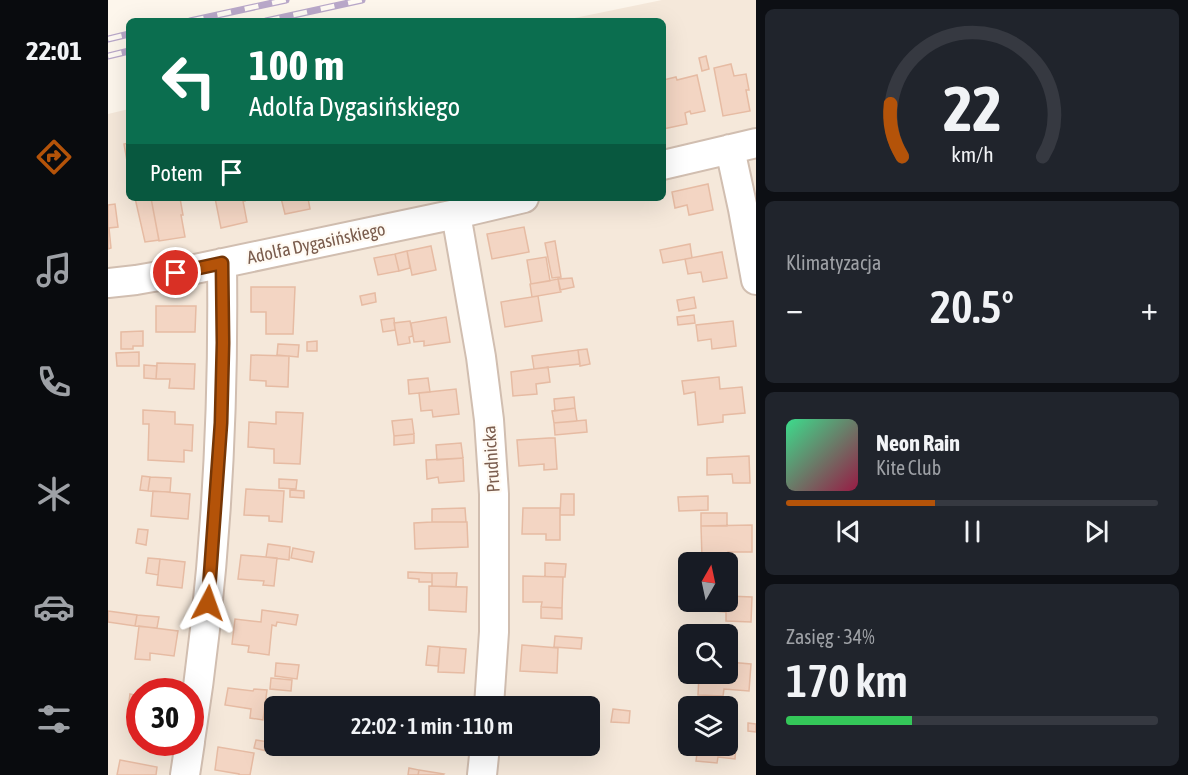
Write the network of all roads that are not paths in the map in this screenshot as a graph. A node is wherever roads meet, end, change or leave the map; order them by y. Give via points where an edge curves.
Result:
1 (743, 146) edge
2 (666, 164) edge
3 (511, 201) edge
4 (456, 214) junction
5 (222, 263) junction
6 (756, 280) edge
7 (108, 283) edge
8 (199, 678) edge
9 (490, 696) edge
10 (188, 756) edge
11 (484, 756) edge
12 (185, 775) edge
13 (482, 775) edge

1 - 2 street
1 - 6 street via 743,209
3 - 4 street, Adolfa Dygasińskiego
4 - 5 street, Adolfa Dygasińskiego
4 - 9 street, Prudnicka via 489,420 494,494
5 - 7 street, Adolfa Dygasińskiego
5 - 8 street via 221,423
10 - 12 street
11 - 13 street

